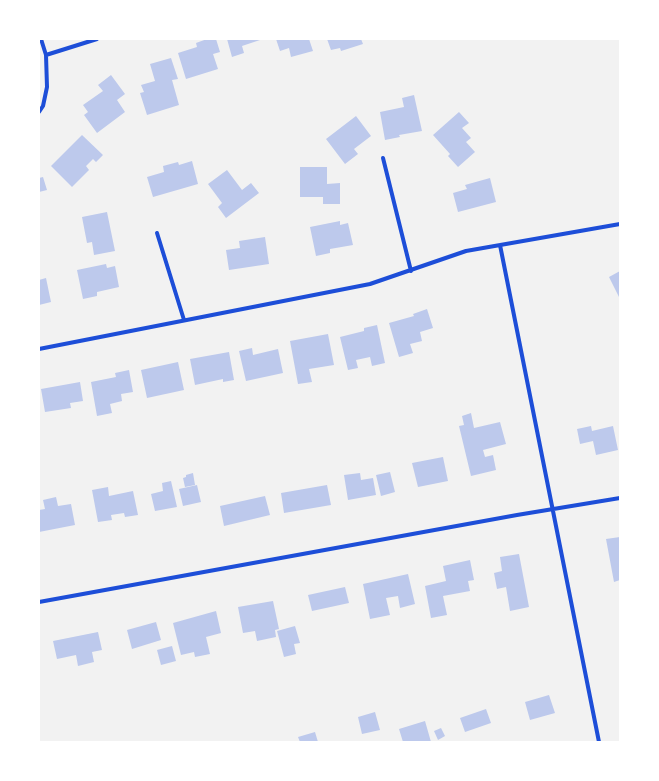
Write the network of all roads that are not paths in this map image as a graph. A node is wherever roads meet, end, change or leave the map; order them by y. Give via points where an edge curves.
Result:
1 (41, 39) edge
2 (96, 39) edge
3 (46, 55) junction
4 (39, 112) edge
5 (383, 158) dead end
6 (620, 224) edge
7 (157, 233) dead end
8 (500, 245) junction
9 (411, 271) junction
10 (184, 320) junction
11 (39, 349) edge
12 (620, 498) edge
13 (552, 510) junction
14 (39, 602) edge
15 (599, 742) edge

1 - 3 street
2 - 3 street
3 - 4 street via 47,88
5 - 9 street
6 - 8 street
7 - 10 street
8 - 9 street via 466,251
8 - 13 street
9 - 10 street via 370,284
10 - 11 street
12 - 13 street
13 - 14 street
13 - 15 street

